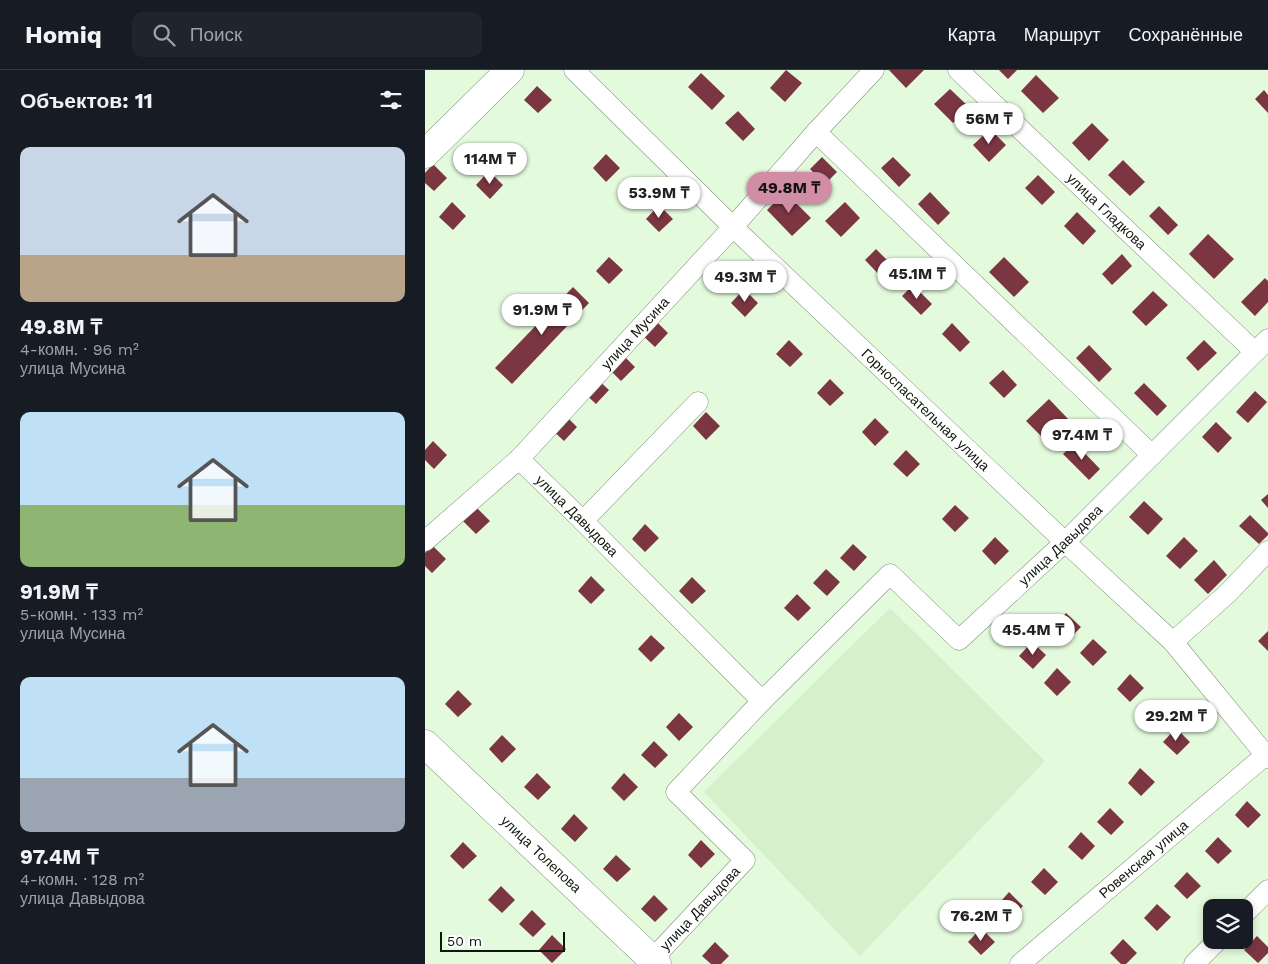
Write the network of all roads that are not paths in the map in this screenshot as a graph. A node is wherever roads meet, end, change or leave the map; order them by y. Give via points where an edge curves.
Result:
1 (510, 70) edge
2 (574, 70) edge
3 (874, 70) edge
4 (958, 70) edge
5 (816, 132) junction
6 (425, 154) edge
7 (733, 227) junction
8 (1261, 345) edge
9 (698, 402) dead end
10 (1152, 455) junction
11 (519, 459) junction
12 (583, 521) junction
13 (425, 541) edge
14 (1065, 542) junction
15 (1268, 551) edge
16 (1173, 642) junction
17 (762, 701) junction
18 (425, 744) edge
19 (1267, 756) edge
20 (1268, 890) edge
21 (1253, 905) edge
22 (1209, 949) edge
23 (652, 962) edge
24 (1020, 964) edge
25 (1194, 964) edge

1 - 6 street
2 - 7 street, Горноспасательная улица
3 - 5 street, улица Мусина
4 - 8 street, улица Гладкова
5 - 7 street, улица Мусина
5 - 10 street
7 - 11 street, улица Мусина
7 - 14 street, Горноспасательная улица
8 - 10 street, улица Давыдова
9 - 12 street
10 - 14 street, улица Давыдова
11 - 12 street, улица Давыдова
11 - 13 street, улица Мусина
12 - 17 street, улица Давыдова
14 - 16 street, Горноспасательная улица
14 - 17 street, улица Давыдова via 959,640 890,574
15 - 16 street via 1228,593
16 - 19 street, Горноспасательная улица
17 - 23 street, улица Давыдова via 676,792 745,860
18 - 23 street, улица Толепова
19 - 24 street, Ровенская улица
20 - 21 street
22 - 25 street

